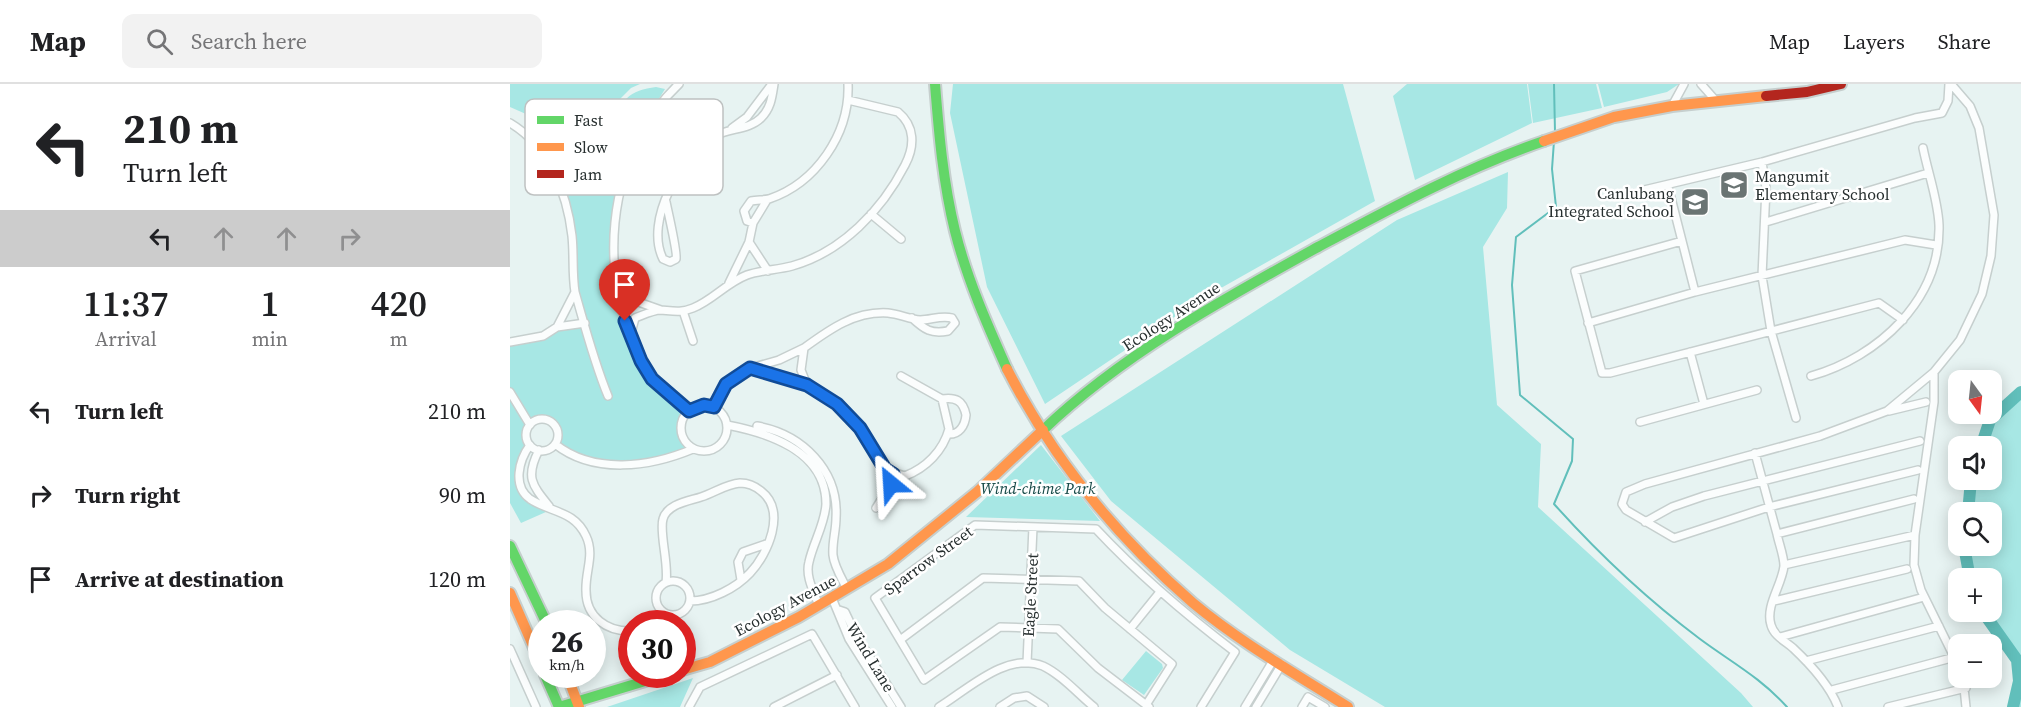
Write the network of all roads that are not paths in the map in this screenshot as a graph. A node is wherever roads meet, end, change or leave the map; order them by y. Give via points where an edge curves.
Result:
1 (679, 84) edge
2 (773, 84) edge
3 (848, 84) edge
4 (935, 84) edge
5 (1684, 84) edge
6 (1701, 84) edge
7 (1841, 84) edge
8 (1950, 84) edge
9 (666, 99) edge
10 (848, 100) junction
11 (1717, 102) junction
12 (1672, 106) junction
13 (510, 123) edge
14 (729, 130) junction
15 (525, 133) edge
16 (723, 133) edge
17 (1923, 148) dead end
18 (1762, 162) junction
19 (1928, 173) junction
20 (1668, 186) junction
21 (1644, 190) dead end
22 (562, 195) edge
23 (621, 195) edge
24 (669, 195) edge
25 (767, 200) junction
26 (666, 202) junction
27 (871, 214) junction
28 (1766, 222) junction
29 (753, 223) junction
30 (901, 239) dead end
31 (1682, 241) junction
32 (749, 242) junction
33 (1936, 245) junction
34 (768, 271) junction
35 (1761, 276) junction
36 (729, 283) junction
37 (616, 289) junction
38 (575, 292) junction
39 (1695, 292) junction
40 (661, 310) junction
41 (683, 311) junction
42 (912, 318) junction
43 (1903, 320) junction
44 (585, 323) junction
45 (1588, 323) junction
46 (557, 327) junction
47 (1771, 331) junction
48 (630, 337) junction
49 (693, 341) dead end
50 (510, 342) edge
51 (804, 348) junction
52 (1690, 352) junction
53 (750, 368) junction
54 (1934, 372) junction
55 (901, 376) dead end
56 (1811, 376) dead end
57 (807, 385) junction
58 (1757, 390) dead end
59 (510, 392) edge
60 (608, 396) dead end
61 (942, 399) junction
62 (1926, 402) dead end
63 (1704, 404) junction
64 (714, 407) junction
65 (689, 411) junction
66 (1887, 411) junction
67 (1796, 418) dead end
68 (1640, 422) dead end
69 (727, 424) junction
70 (530, 425) junction
71 (1042, 428) junction
72 (948, 434) junction
73 (1920, 441) dead end
74 (555, 444) junction
75 (530, 445) junction
76 (693, 448) junction
77 (539, 450) junction
78 (1755, 453) junction
79 (1918, 470) dead end
80 (893, 474) junction
81 (1761, 479) junction
82 (1914, 499) dead end
83 (549, 506) junction
84 (1769, 507) junction
85 (876, 508) dead end
86 (1645, 522) junction
87 (1033, 527) junction
88 (1777, 534) junction
89 (1915, 535) junction
90 (766, 544) junction
91 (510, 546) edge
92 (1784, 565) junction
93 (1907, 569) dead end
94 (741, 580) junction
95 (1031, 580) junction
96 (666, 582) junction
97 (847, 589) junction
98 (1161, 592) junction
99 (510, 593) edge
100 (1924, 597) junction
101 (832, 598) junction
102 (690, 601) junction
103 (1774, 601) junction
104 (819, 606) junction
105 (540, 610) edge
106 (662, 610) edge
107 (682, 610) edge
108 (839, 610) junction
109 (1939, 626) junction
110 (1029, 628) junction
111 (1130, 629) junction
112 (618, 630) edge
113 (528, 634) edge
114 (1780, 637) junction
115 (900, 640) junction
116 (1948, 643) edge
117 (510, 649) edge
118 (1948, 659) edge
119 (1806, 661) junction
120 (1278, 662) junction
121 (1027, 663) junction
122 (696, 666) edge
123 (837, 675) junction
124 (551, 688) edge
125 (572, 688) edge
126 (626, 688) edge
127 (1966, 688) joint
128 (1832, 690) junction
129 (579, 704) edge
130 (1147, 706) edge
131 (536, 707) edge
132 (559, 707) edge
133 (689, 707) edge
134 (774, 707) edge
135 (855, 707) edge
136 (892, 707) edge
137 (902, 707) edge
138 (939, 707) edge
139 (1000, 707) edge
140 (1044, 707) edge
141 (1094, 707) edge
142 (1201, 707) edge
143 (1245, 707) edge
144 (1256, 707) edge
145 (1302, 707) edge
146 (1325, 707) edge
147 (1348, 707) edge
148 (1838, 707) edge
149 (1888, 707) edge
150 (1966, 707) edge

1 - 9 street
2 - 14 street via 747,117
2 - 14 street via 772,100 763,117
3 - 10 street
4 - 71 street via 936,124 954,226 979,307 1004,367
5 - 12 street
6 - 11 street
7 - 11 street, Ecology Avenue via 1807,92
8 - 18 street via 1942,112
8 - 54 street via 1970,106 1979,128 1994,215 1991,256 1982,294 1960,340
10 - 25 street via 839,133 815,170
10 - 27 street via 898,112 912,133 910,156 895,185
11 - 12 street, Ecology Avenue
12 - 71 street, Ecology Avenue via 1614,117 1540,141 1406,200 1219,301 1108,375
13 - 15 street
14 - 16 street
17 - 19 street
18 - 20 street
18 - 28 street
19 - 28 street
19 - 33 street via 1939,227
20 - 21 street
20 - 31 street
22 - 38 street via 573,237
23 - 37 street via 614,230
24 - 26 street
25 - 29 street
25 - 29 street via 746,205 747,220
26 - 26 street via 678,252 670,262 663,259 659,246 659,222
27 - 30 street
27 - 34 street via 830,249 792,266
28 - 35 street
29 - 32 street
31 - 39 street
31 - 45 street via 1575,271
32 - 34 street
32 - 36 street
33 - 35 street via 1905,240
33 - 43 street via 1925,284
34 - 36 street
35 - 39 street
35 - 47 street
36 - 41 street via 709,300
37 - 40 street via 627,298
37 - 48 street
38 - 44 street
38 - 46 street
39 - 45 street
40 - 41 street
40 - 48 street via 635,318
41 - 49 street
42 - 42 street via 931,332 948,331 955,323 946,316
42 - 51 street via 889,313 857,316
43 - 47 street via 1880,303
43 - 56 street via 1861,357
44 - 46 street
44 - 60 street
45 - 52 street via 1602,373
46 - 50 street via 543,336
47 - 52 street
47 - 67 street
48 - 65 street via 652,379
51 - 53 street
51 - 57 street via 801,370
52 - 63 street
53 - 57 street
53 - 64 street via 726,384
54 - 66 street
54 - 89 street via 1934,402
55 - 61 street
57 - 80 street via 849,414 885,469
58 - 63 street
59 - 70 street
61 - 72 street
61 - 72 street via 960,402 966,415 962,428
62 - 66 street
63 - 68 street
64 - 65 street via 704,405
64 - 69 street
65 - 76 street via 681,431
66 - 78 street via 1820,436
69 - 76 street via 724,440 714,449
69 - 97 street via 776,430 816,457 832,488 836,518 833,557
69 - 104 street via 761,432 800,451 819,477 826,504 808,563
70 - 74 street via 539,420 550,421 557,429
70 - 75 street via 525,433
71 - 97 street, Ecology Avenue via 968,499 888,564
71 - 120 street via 1086,494 1149,561 1194,603
72 - 80 street via 934,458 916,472 905,476
73 - 81 street
74 - 76 street via 587,461 611,465 654,462
74 - 77 street via 548,450
75 - 77 street
75 - 83 street via 519,466 519,479 527,496
77 - 83 street via 531,465 532,480 536,493
78 - 81 street
78 - 86 street via 1626,492 1622,504
79 - 84 street
80 - 85 street
81 - 84 street
81 - 86 street via 1672,507
82 - 88 street
83 - 112 street via 568,514 586,536 591,558 586,592 597,619
84 - 86 street via 1674,538
84 - 88 street
87 - 95 street, Eagle Street
87 - 98 street, Sparrow Street via 1096,529
87 - 115 street, Sparrow Street via 975,525 875,598
88 - 92 street
89 - 92 street
89 - 100 street via 1914,565
90 - 94 street via 758,563
90 - 94 street via 743,552 738,562
90 - 96 street via 771,536 772,510 763,493 752,485 727,486 682,503 663,519
91 - 105 street
92 - 103 street
93 - 103 street
94 - 102 street via 711,597
95 - 110 street, Eagle Street
95 - 111 street via 1079,581
95 - 115 street via 983,578
96 - 102 street via 684,585
96 - 106 street via 656,594
97 - 101 street, Ecology Avenue
98 - 111 street
98 - 142 street, Sparrow Street via 1235,652
99 - 113 street
100 - 109 street
100 - 114 street
101 - 104 street, Ecology Avenue
101 - 108 street, Wind Lane
102 - 107 street
103 - 114 street via 1770,624
104 - 122 street, Ecology Avenue
108 - 136 street, Wind Lane via 849,639
108 - 137 street, Wind Lane via 845,612
109 - 116 street
109 - 119 street
110 - 115 street, Sparrow Street via 1000,627 924,680
110 - 121 street, Eagle Street
110 - 130 street, Sparrow Street via 1058,629 1098,668
111 - 130 street via 1172,664
114 - 119 street
117 - 131 street
118 - 128 street
119 - 128 street
120 - 143 street
120 - 144 street
120 - 147 street
121 - 138 street via 996,670
121 - 141 street via 1043,666
123 - 133 street via 813,634 700,687
123 - 134 street
123 - 135 street
124 - 132 street
125 - 129 street
126 - 129 street
127 - 149 street
127 - 150 street
128 - 148 street
129 - 132 street
139 - 140 street via 1026,696
145 - 146 street via 1308,697

